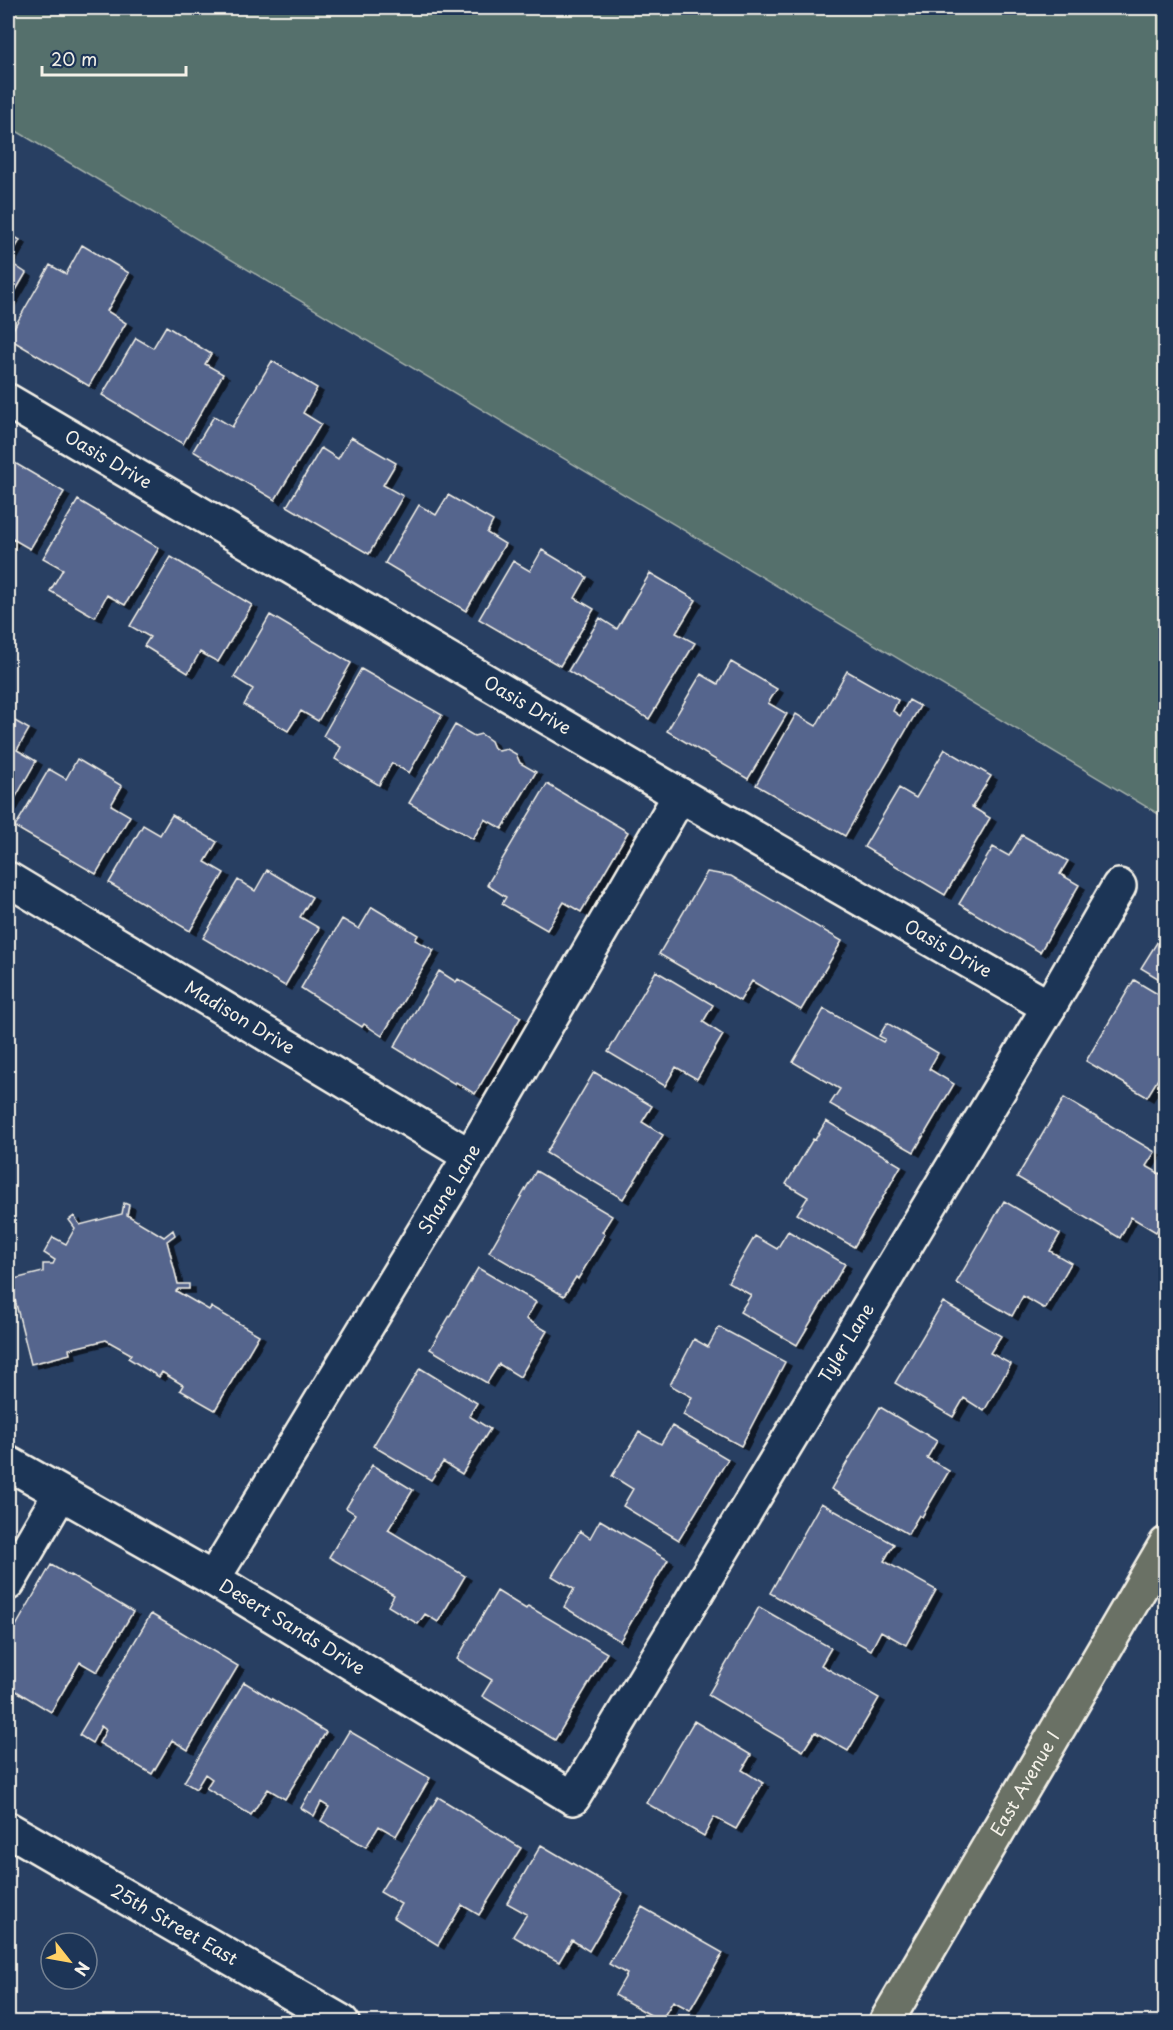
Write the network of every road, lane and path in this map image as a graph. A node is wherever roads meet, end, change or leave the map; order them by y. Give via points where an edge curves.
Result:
1 (8, 401) edge
2 (680, 795) junction
3 (8, 879) edge
4 (1119, 886) dead end
5 (1049, 1007) junction
6 (471, 1156) junction
7 (12, 1476) edge
8 (60, 1494) junction
9 (1166, 1544) edge
10 (213, 1580) junction
11 (8, 1583) edge
12 (573, 1798) joint
13 (8, 1829) edge
14 (342, 2022) edge
15 (886, 2022) edge

1 - 2 street, Oasis Drive
2 - 5 street, Oasis Drive
2 - 6 street, Shane Lane
3 - 6 street, Madison Drive
4 - 5 street, Tyler Lane
5 - 12 street, Tyler Lane
6 - 10 street, Shane Lane
7 - 8 street, Desert Sands Drive
8 - 10 street, Desert Sands Drive
8 - 11 street
9 - 15 main road, East Avenue I
10 - 12 street, Desert Sands Drive
13 - 14 street, 25th Street East

